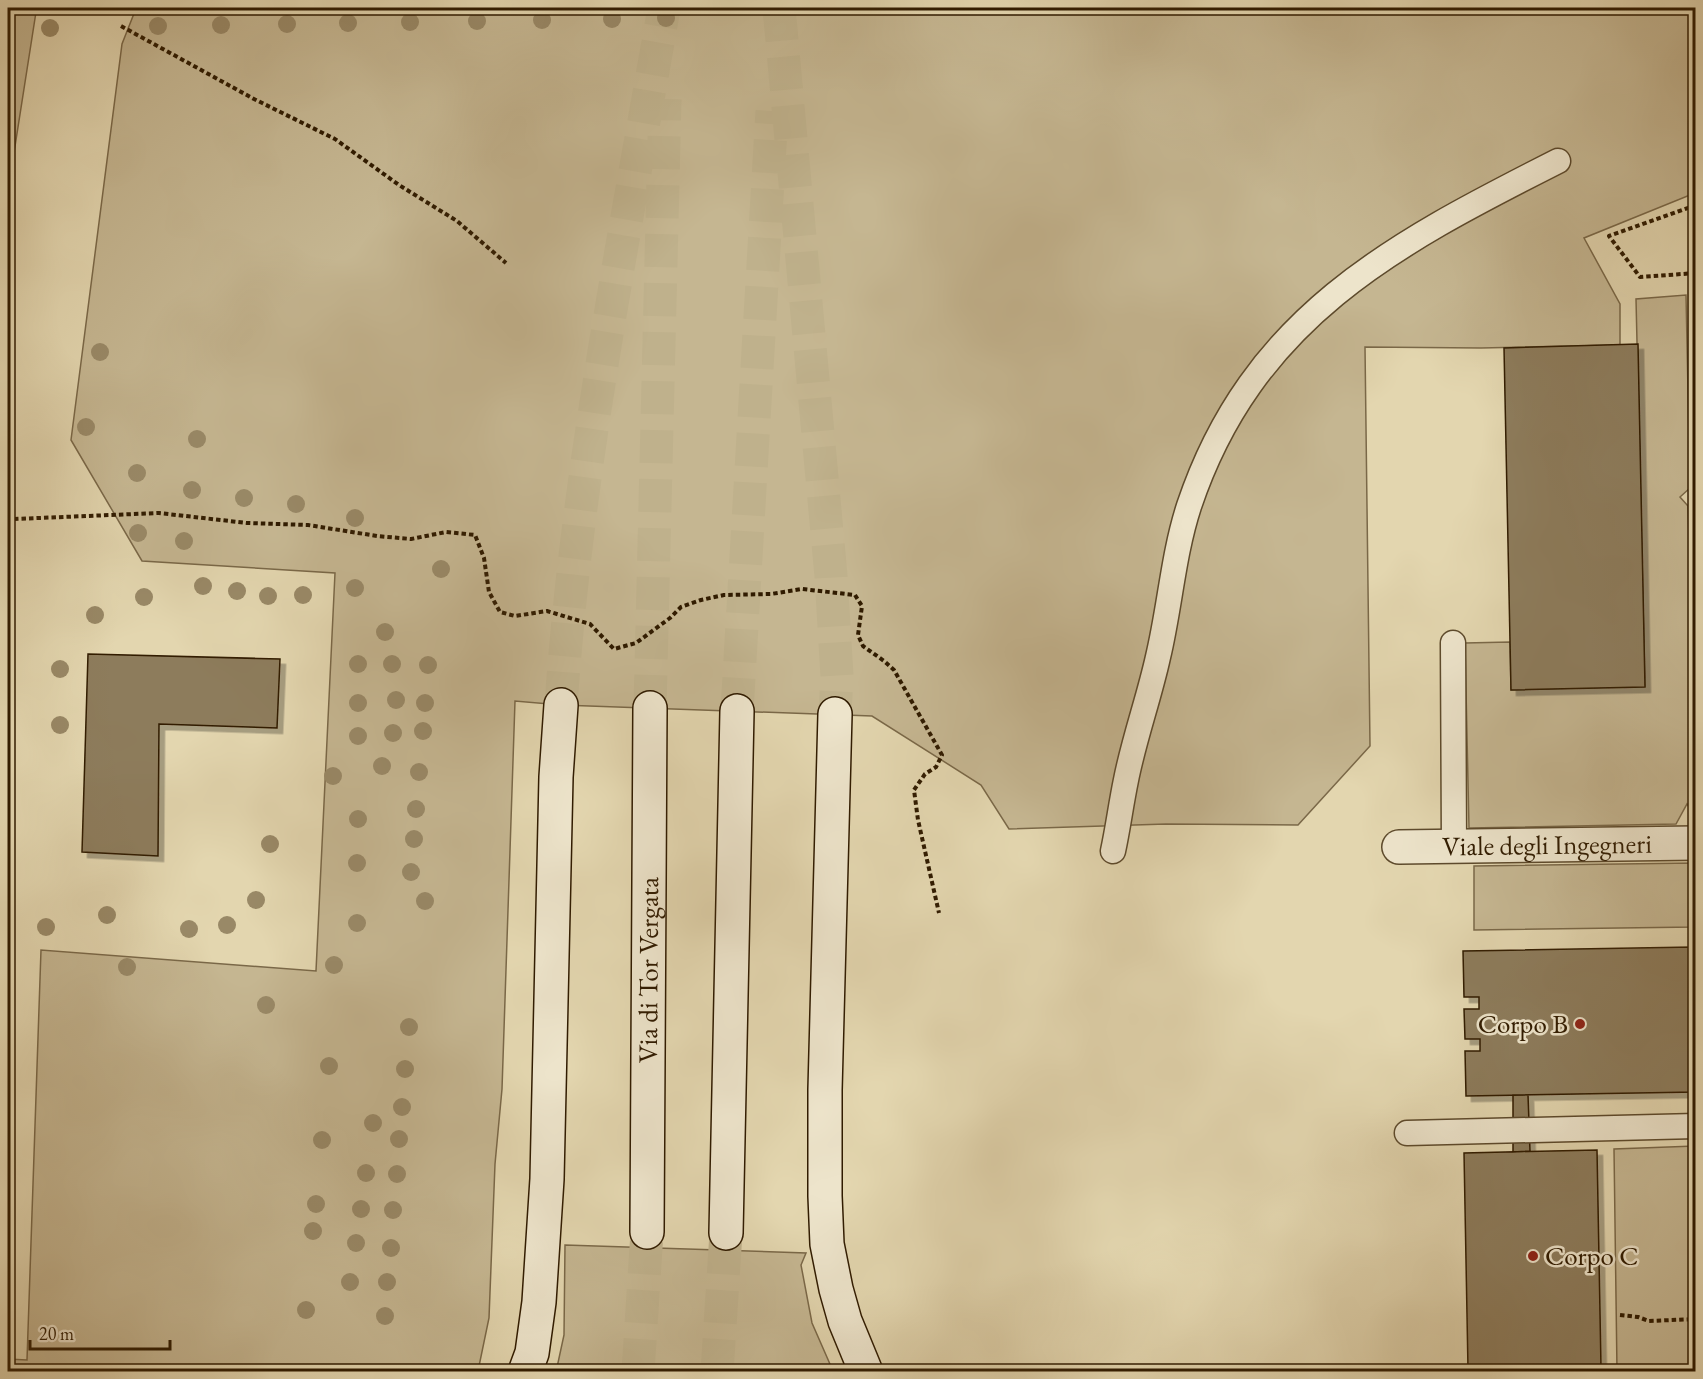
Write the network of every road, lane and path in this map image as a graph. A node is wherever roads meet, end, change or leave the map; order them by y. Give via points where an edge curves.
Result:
1 (121, 26) dead end
2 (1558, 161) dead end
3 (1695, 205) edge
4 (506, 263) dead end
5 (1695, 273) edge
6 (14, 519) dead end
7 (1453, 643) dead end
8 (561, 705) tunnel mouth
9 (650, 708) tunnel mouth
10 (737, 711) tunnel mouth
11 (835, 714) tunnel mouth
12 (1695, 843) edge
13 (1454, 846) junction
14 (1399, 847) dead end
15 (1113, 851) dead end
16 (939, 913) dead end
17 (1695, 1126) edge
18 (1407, 1133) dead end
19 (647, 1232) tunnel mouth
20 (726, 1233) tunnel mouth
21 (1620, 1314) dead end
22 (1695, 1319) edge
23 (525, 1371) edge
24 (866, 1371) edge

1 - 4 path via 335,139 457,221
2 - 15 lane via 1480,200 1355,278 1281,345 1237,403 1207,459 1180,535 1159,656 1126,778
3 - 5 path via 1610,236 1640,277
6 - 16 path via 159,513 308,525 411,539 446,532 475,535 484,558 489,592 500,612 515,616 547,610 590,624 614,649 636,643 681,608 701,600 802,589 855,595 862,606 858,635 863,646 894,670 942,755 914,790
7 - 13 lane
8 - 23 main road via 555,806 548,1179 539,1302 532,1353
9 - 19 main road, Via di Tor Vergata
10 - 20 main road
11 - 24 main road via 824,1111 827,1244 845,1321
12 - 13 main road, Viale degli Ingegneri
13 - 14 main road, Viale degli Ingegneri
17 - 18 lane
21 - 22 path via 1649,1321

